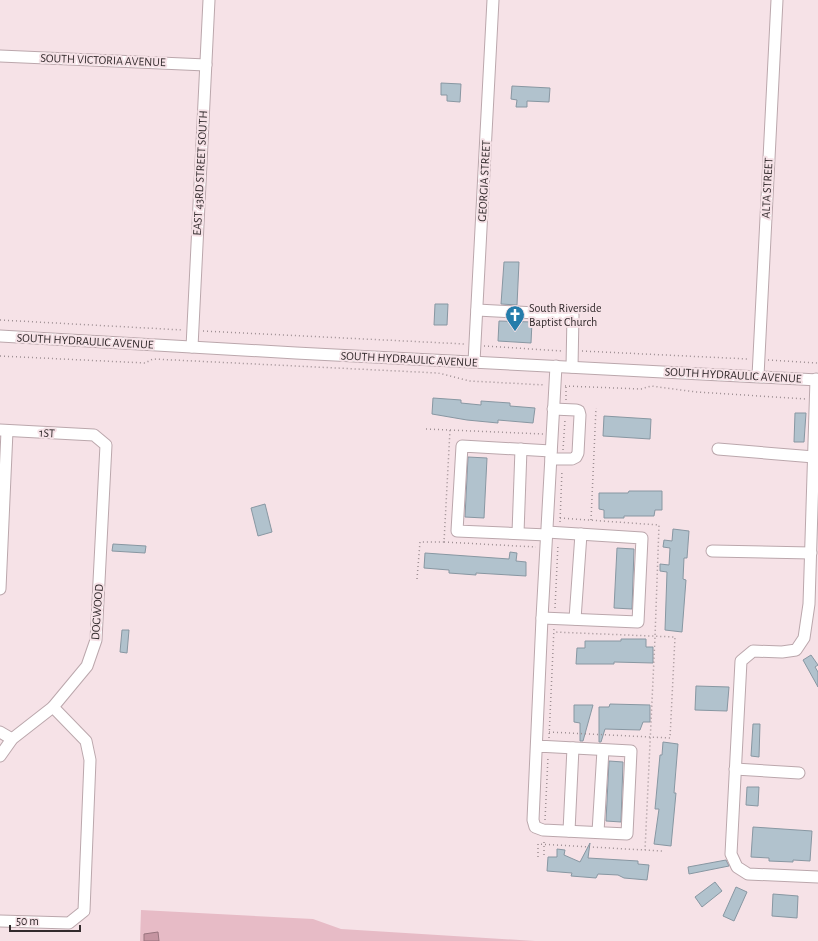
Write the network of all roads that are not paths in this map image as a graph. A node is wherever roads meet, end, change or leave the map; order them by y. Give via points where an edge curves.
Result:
1 (209, 0) edge
2 (493, 0) edge
3 (777, 0) edge
4 (0, 56) edge
5 (206, 64) junction
6 (477, 310) junction
7 (0, 336) edge
8 (192, 347) junction
9 (474, 362) junction
10 (556, 366) junction
11 (572, 367) junction
12 (758, 376) junction
13 (817, 380) edge
14 (554, 408) junction
15 (4, 431) edge
16 (94, 435) joint
17 (522, 449) junction
18 (718, 449) dead end
19 (551, 455) junction
20 (814, 457) junction
21 (1, 526) edge
22 (518, 533) junction
23 (547, 533) junction
24 (581, 534) junction
25 (712, 551) dead end
26 (811, 553) junction
27 (0, 589) edge
28 (542, 618) junction
29 (575, 619) junction
30 (53, 707) junction
31 (0, 732) edge
32 (12, 739) junction
33 (537, 746) junction
34 (574, 748) junction
35 (603, 750) junction
36 (0, 756) edge
37 (735, 769) junction
38 (799, 773) dead end
39 (569, 831) junction
40 (598, 832) junction
41 (818, 877) edge
42 (0, 921) edge

1 - 5 street, EAST 43RD STREET SOUTH
2 - 6 street, GEORGIA STREET
3 - 12 street, ALTA STREET
4 - 5 street, SOUTH VICTORIA AVENUE
5 - 8 street, EAST 43RD STREET SOUTH
6 - 9 street, GEORGIA STREET
6 - 11 street via 573,315
7 - 8 street, SOUTH HYDRAULIC AVENUE
8 - 9 street, SOUTH HYDRAULIC AVENUE
9 - 10 street, SOUTH HYDRAULIC AVENUE
10 - 11 street, SOUTH HYDRAULIC AVENUE
10 - 14 street
11 - 12 street, SOUTH HYDRAULIC AVENUE
12 - 13 street, SOUTH HYDRAULIC AVENUE
13 - 20 street
14 - 19 street
14 - 19 street via 576,410 580,415 576,457 572,460
15 - 16 street, 1ST
15 - 21 street
16 - 30 street, DOGWOOD via 106,445 96,640 87,666
17 - 19 street
17 - 22 street
17 - 22 street via 462,446 457,530
18 - 20 street
19 - 23 street
20 - 26 street
21 - 27 street
22 - 23 street
23 - 24 street
23 - 28 street
24 - 29 street
24 - 29 street via 642,538 638,622
25 - 26 street
26 - 37 street via 809,604 804,638 796,650 753,651 741,660
28 - 29 street
28 - 33 street
30 - 32 street
30 - 42 street via 86,741 90,760 84,911 69,923
31 - 32 street
32 - 36 street
33 - 34 street
33 - 39 street via 533,820 535,827 543,830
34 - 35 street
34 - 39 street
35 - 40 street
35 - 40 street via 632,751 628,834
37 - 38 street
37 - 41 street via 731,854 737,867 748,874
39 - 40 street

